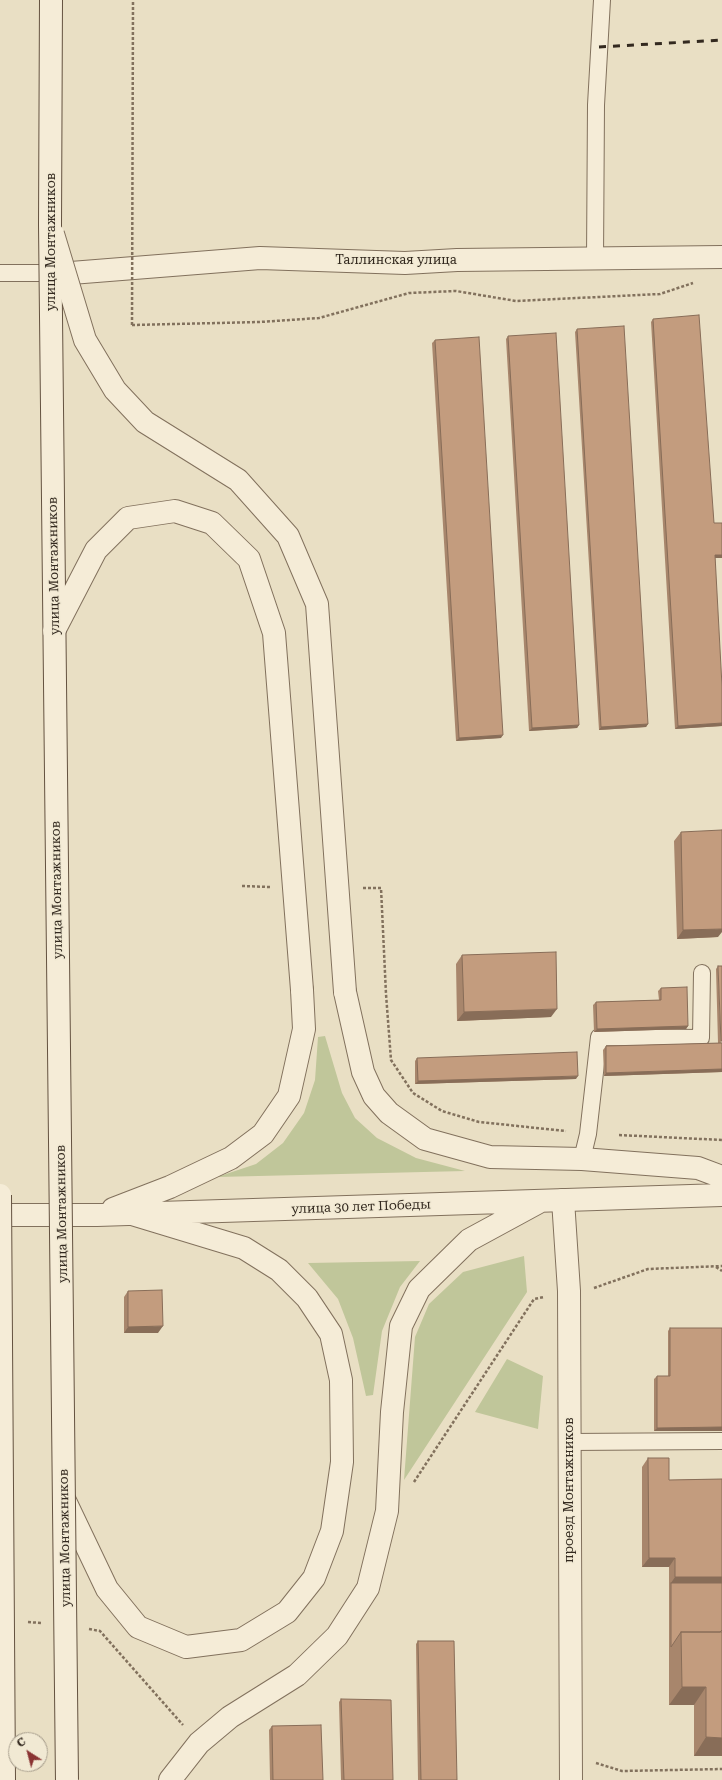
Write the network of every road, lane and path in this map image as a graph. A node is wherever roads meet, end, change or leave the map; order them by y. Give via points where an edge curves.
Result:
1 (51, 0) edge
2 (133, 0) edge
3 (602, 0) edge
4 (50, 226) junction
5 (722, 257) edge
6 (595, 259) junction
7 (0, 273) edge
8 (71, 273) joint
9 (700, 281) dead end
10 (54, 632) junction
11 (242, 886) dead end
12 (273, 887) dead end
13 (358, 888) dead end
14 (702, 973) dead end
15 (588, 1134) junction
16 (722, 1140) edge
17 (582, 1159) junction
18 (722, 1177) edge
19 (0, 1195) edge
20 (722, 1195) edge
21 (563, 1200) junction
22 (539, 1202) junction
23 (132, 1214) junction
24 (0, 1215) edge
25 (97, 1215) junction
26 (715, 1266) junction
27 (722, 1266) edge
28 (722, 1271) edge
29 (569, 1291) junction
30 (0, 1331) edge
31 (722, 1441) edge
32 (569, 1442) junction
33 (65, 1501) junction
34 (591, 1761) dead end
35 (722, 1769) edge
36 (4, 1780) edge
37 (67, 1780) edge
38 (170, 1780) edge
39 (571, 1780) edge

1 - 4 street, улица Монтажников, bridge
2 - 9 path, bridge via 132,324 260,322 319,318 409,293 456,291 516,301 660,294
3 - 6 lane via 596,105
4 - 10 street, улица Монтажников, bridge
4 - 17 street, bridge via 85,340 114,390 146,422 238,480 288,536 317,604 344,992 363,1072 374,1096 389,1113 425,1139 490,1157
5 - 6 street, Таллинская улица
6 - 8 street, Таллинская улица via 405,263 260,258
7 - 8 lane
10 - 25 street, bridge via 96,550 128,518 175,511 212,523 249,559 274,633 302,990 304,1029 289,1096 263,1134 231,1158 170,1187
10 - 33 street, улица Монтажников, bridge
11 - 12 path
13 - 15 path via 381,888 391,1060 413,1093 442,1111 479,1122
14 - 15 lane via 701,1038 599,1037
15 - 16 path
15 - 17 lane
17 - 18 street via 698,1168
19 - 30 street, bridge
20 - 21 street, улица 30 лет Победы
21 - 22 street, улица 30 лет Победы
21 - 29 street, проезд Монтажников
22 - 23 street, улица 30 лет Победы
22 - 38 street via 469,1240 419,1290 401,1326 392,1412 387,1511 368,1588 337,1636 297,1675 230,1717 199,1743
23 - 25 street, улица 30 лет Победы
23 - 33 street via 244,1248 279,1270 307,1298 331,1334 342,1380 342,1454 332,1531 314,1578 287,1612 240,1640 186,1647 138,1627 107,1589
24 - 25 street, улица 30 лет Победы
26 - 27 path
26 - 28 path
26 - 29 path via 648,1269 590,1290
29 - 32 street, проезд Монтажников
30 - 36 street, bridge
31 - 32 lane
32 - 39 street, проезд Монтажников
33 - 37 street, улица Монтажников, bridge
34 - 35 path via 622,1771

